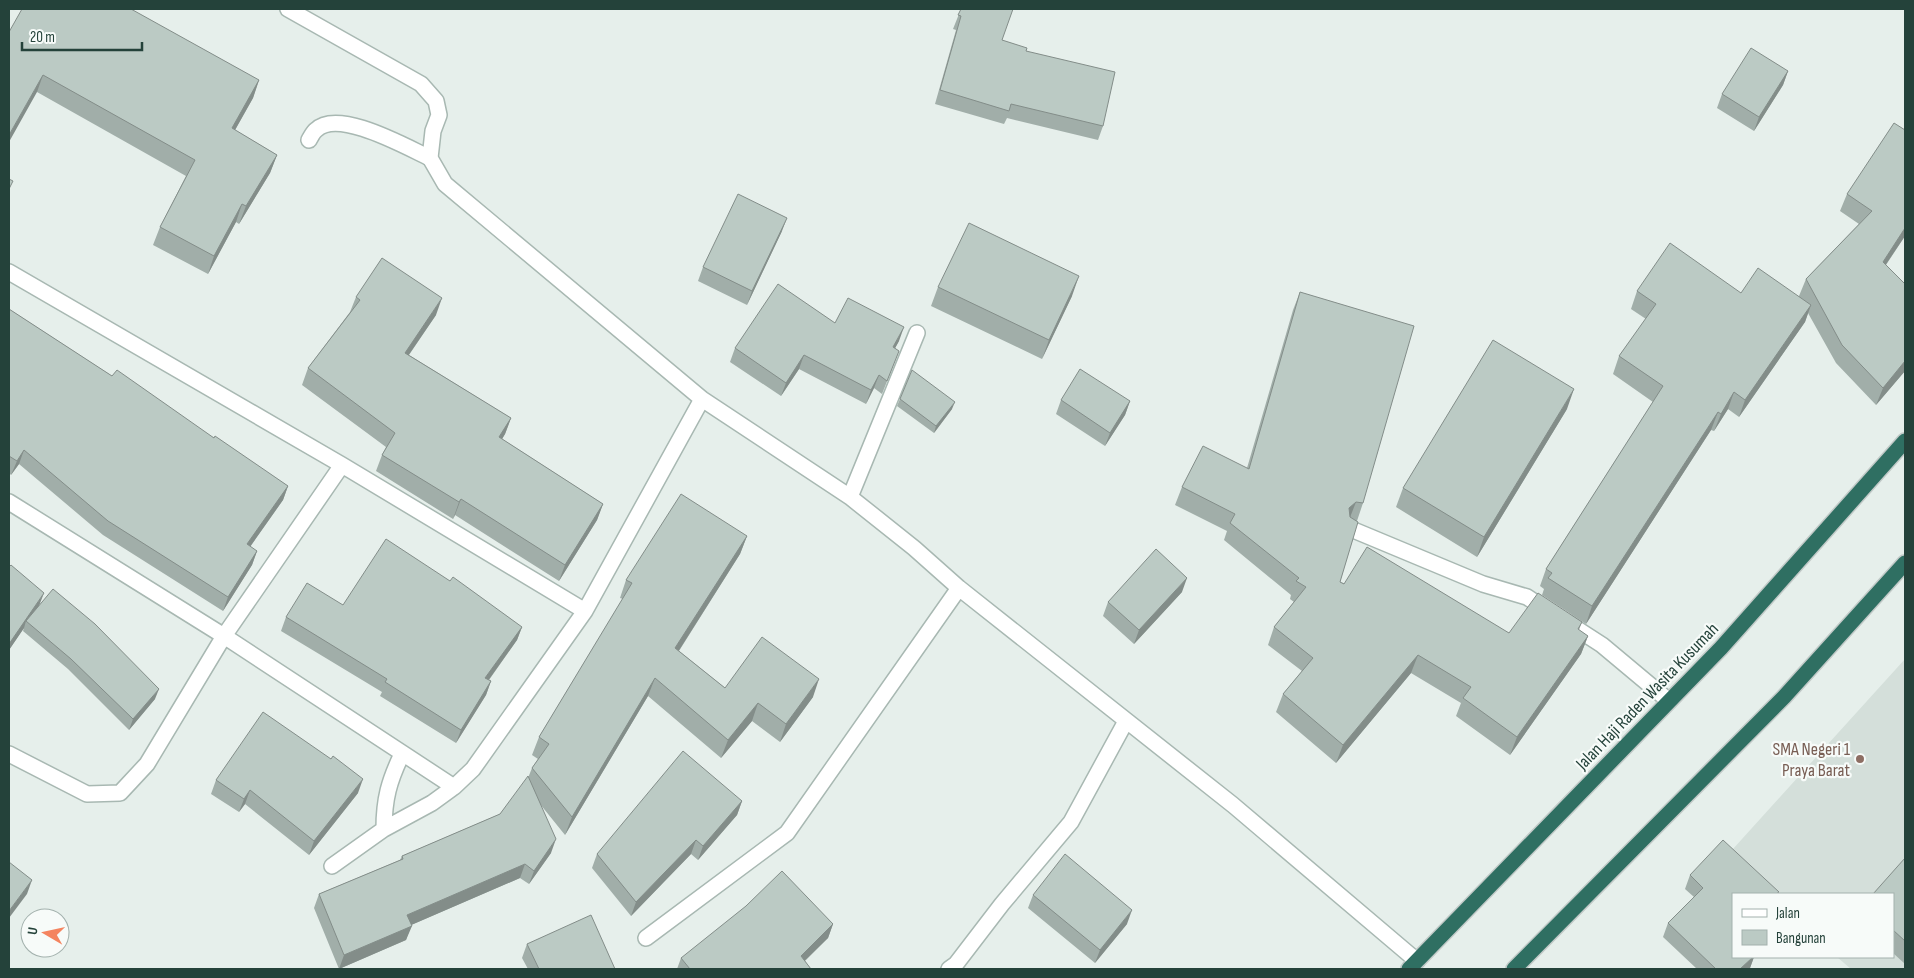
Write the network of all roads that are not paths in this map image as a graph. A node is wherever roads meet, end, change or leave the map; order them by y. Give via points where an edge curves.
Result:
1 (288, 9) edge
2 (309, 140) dead end
3 (430, 158) junction
4 (9, 272) edge
5 (917, 333) dead end
6 (702, 399) junction
7 (1905, 441) edge
8 (342, 465) junction
9 (850, 497) junction
10 (9, 502) edge
11 (1351, 529) edge
12 (1905, 563) edge
13 (959, 588) junction
14 (585, 611) junction
15 (224, 636) junction
16 (1669, 701) junction
17 (1126, 721) junction
18 (9, 754) edge
19 (402, 754) junction
20 (454, 787) junction
21 (384, 829) junction
22 (332, 866) dead end
23 (646, 938) dead end
24 (1413, 965) edge
25 (949, 969) edge
26 (1514, 969) edge

1 - 3 street via 422,84 436,102 439,116
2 - 3 street via 316,129 344,123 360,126
3 - 6 street via 445,184
4 - 8 street
5 - 9 street
6 - 9 street
6 - 14 street
7 - 16 highway, Jalan Haji Raden Wasita Kusumah via 1721,648
8 - 14 street
8 - 15 street
9 - 13 street
10 - 15 street
11 - 16 street via 1483,584 1527,597 1602,645
12 - 26 highway via 1784,698
13 - 17 street
13 - 23 street via 787,833
14 - 20 street via 473,769
15 - 18 street via 147,764 120,794 87,794
15 - 19 street
16 - 24 highway, Jalan Haji Raden Wasita Kusumah
17 - 24 street via 1233,805
17 - 25 street via 1071,822
19 - 20 street
19 - 21 street via 384,804
20 - 21 street
21 - 22 street

